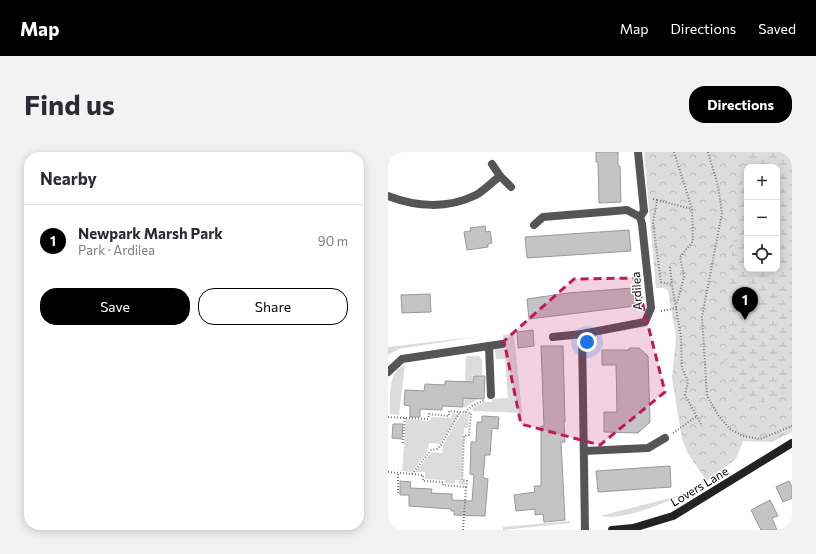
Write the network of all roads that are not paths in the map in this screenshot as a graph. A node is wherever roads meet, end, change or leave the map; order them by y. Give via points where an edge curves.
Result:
1 (638, 152) edge
2 (492, 164) dead end
3 (500, 176) junction
4 (511, 187) dead end
5 (388, 196) edge
6 (640, 218) junction
7 (534, 225) dead end
8 (582, 334) junction
9 (553, 337) dead end
10 (502, 344) dead end
11 (489, 346) junction
12 (388, 372) edge
13 (489, 397) road end
14 (665, 438) road end
15 (792, 443) edge
16 (584, 451) junction
17 (584, 530) edge
18 (612, 530) edge

1 - 6 street, Ardilea via 644,211
2 - 3 street
3 - 4 street
3 - 5 street via 476,195 445,205 408,203
6 - 7 street via 627,210 543,217
6 - 8 street, Ardilea via 650,313 645,322 639,324
8 - 9 street, Ardilea
8 - 16 street
10 - 11 street
11 - 12 street via 402,359
11 - 13 street
14 - 16 street via 648,448
15 - 18 street, Lovers Lane via 673,516 633,528
16 - 17 street

